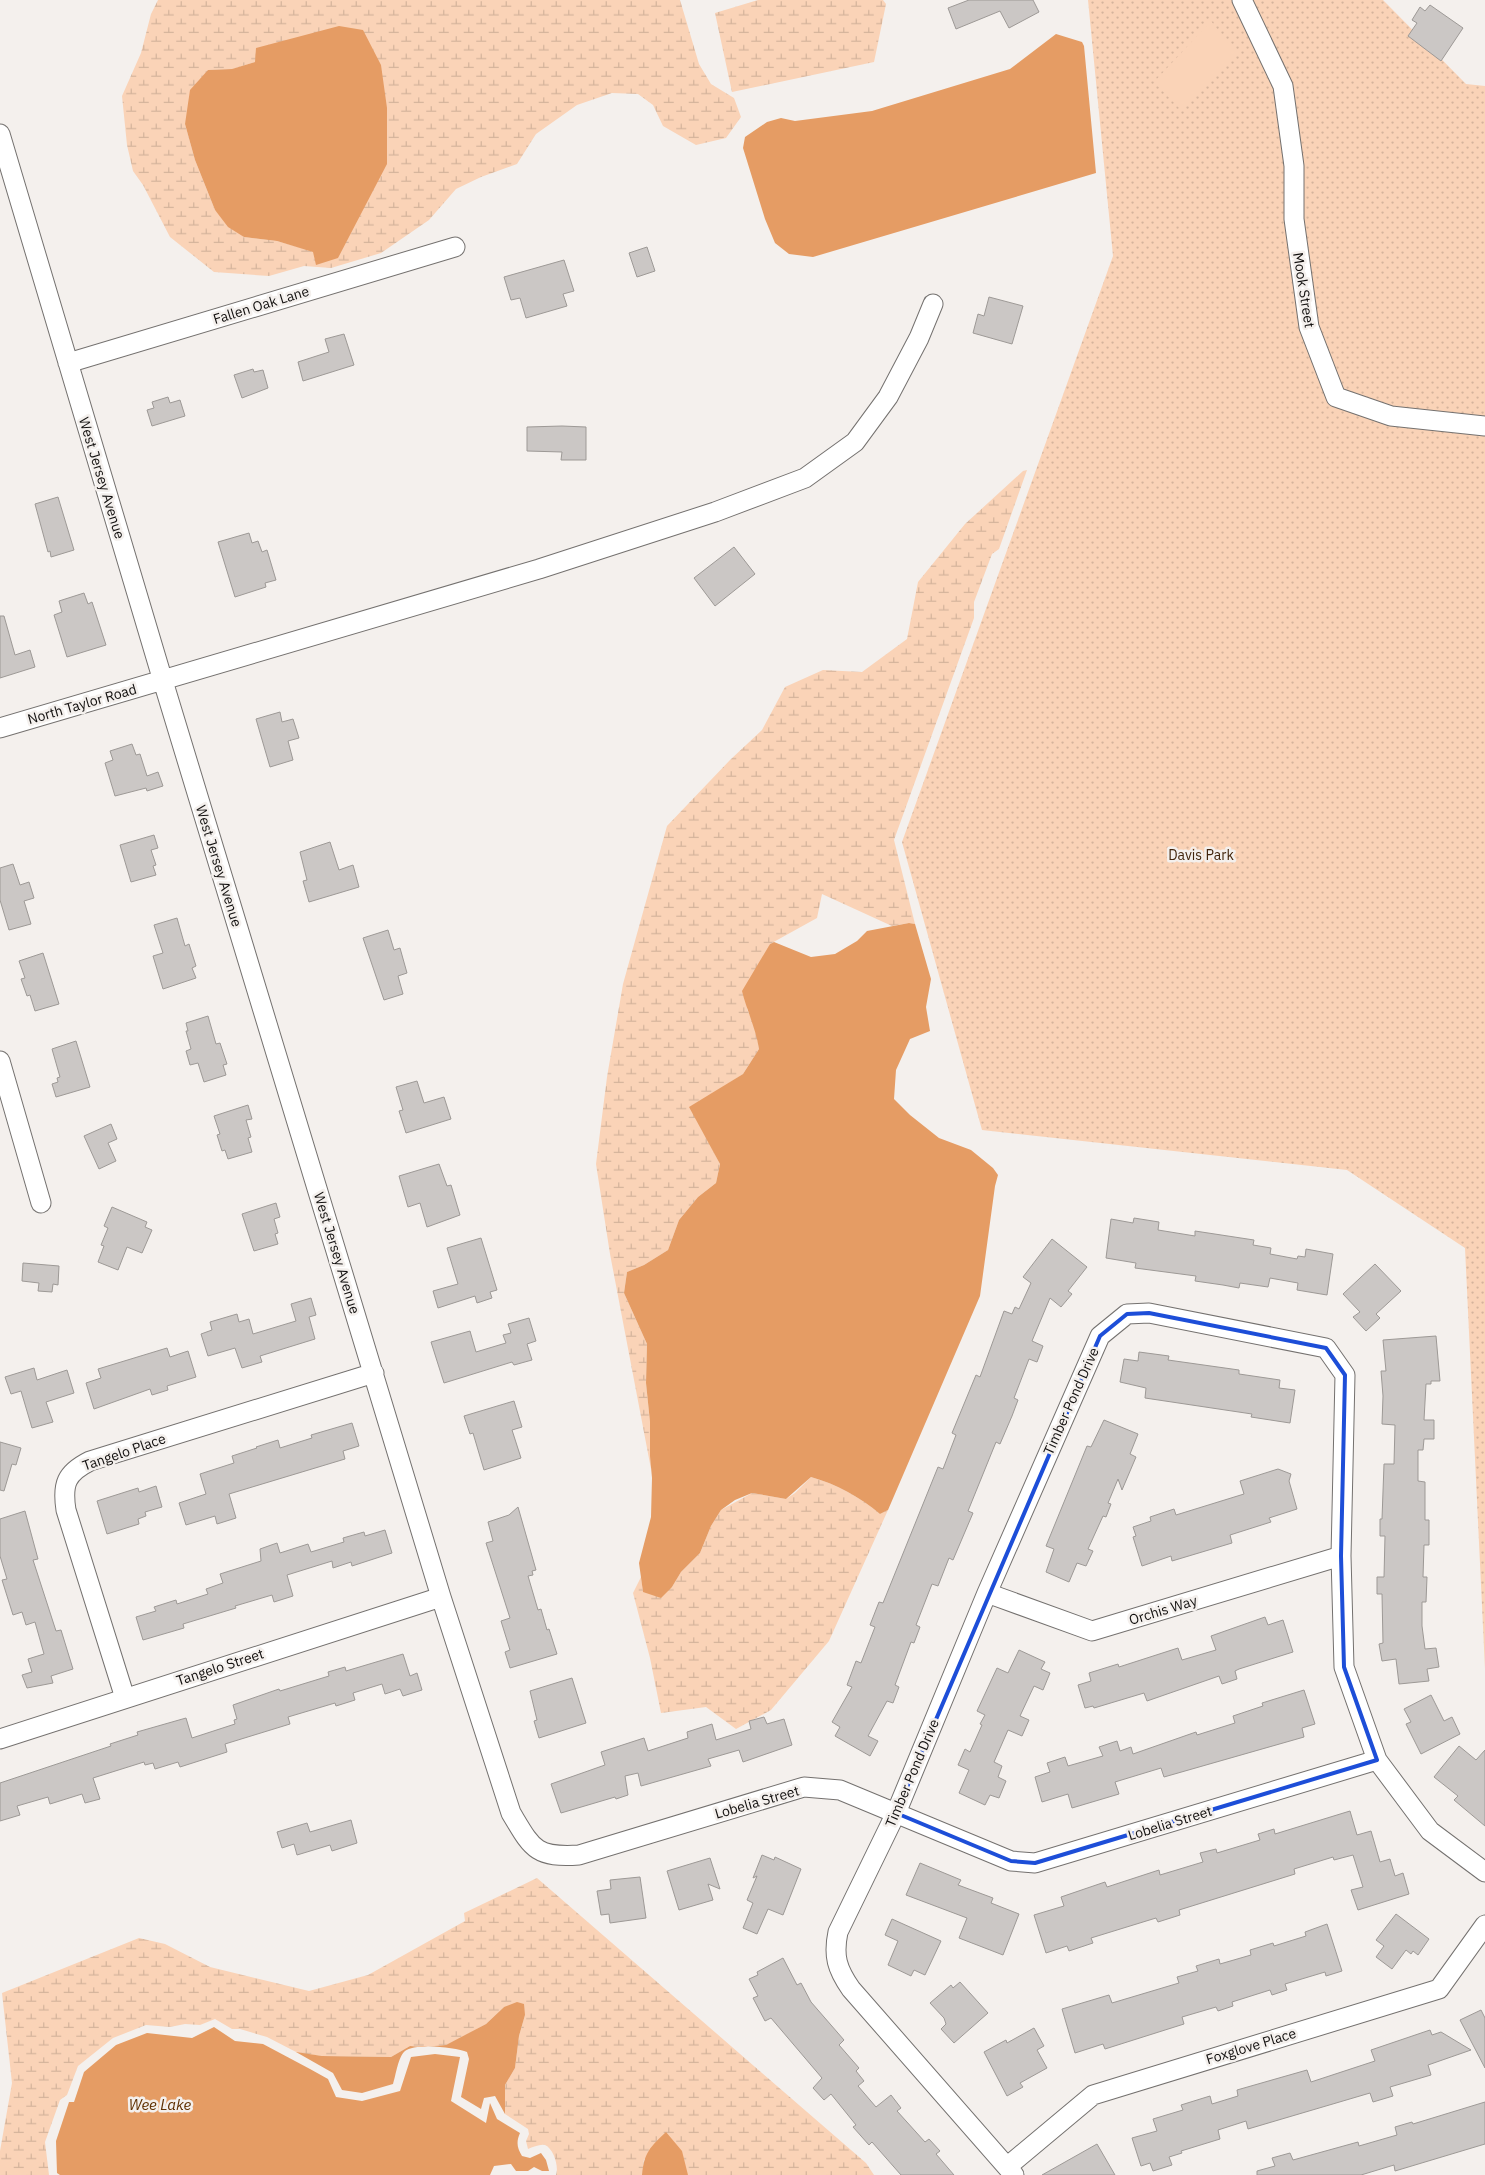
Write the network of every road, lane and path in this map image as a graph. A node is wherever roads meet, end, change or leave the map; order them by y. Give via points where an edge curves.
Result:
1 (1242, 0) edge
2 (0, 134) edge
3 (455, 247) dead end
4 (933, 304) dead end
5 (68, 363) junction
6 (1485, 426) edge
7 (163, 681) junction
8 (0, 728) edge
9 (0, 1061) edge
10 (41, 1203) dead end
11 (374, 1372) junction
12 (1341, 1556) junction
13 (987, 1593) junction
14 (441, 1597) junction
15 (125, 1698) junction
16 (0, 1739) edge
17 (1377, 1760) junction
18 (896, 1812) junction
19 (1485, 1872) edge
20 (1485, 1925) edge
21 (1011, 2170) edge

1 - 6 street, Mook Street via 1282,86 1294,166 1294,219 1309,326 1336,397 1391,416
2 - 5 street, West Jersey Avenue
3 - 5 street, Fallen Oak Lane
4 - 7 street, North Taylor Road via 888,397 855,442 805,478 715,512 539,570
5 - 7 street, West Jersey Avenue
7 - 8 street, North Taylor Road
7 - 11 street, West Jersey Avenue
9 - 10 street
11 - 14 street, West Jersey Avenue
11 - 15 street, Tangelo Place via 76,1468 67,1480 66,1510
12 - 13 street, Orchis Way via 1092,1631
12 - 13 street, Timber Pond Drive via 1345,1374 1326,1348 1149,1313 1127,1314 1100,1336
12 - 17 street, Timber Pond Drive via 1344,1667
13 - 18 street, Timber Pond Drive
14 - 15 street, Tangelo Street
14 - 18 street, Lobelia Street via 512,1813 526,1837 542,1853 579,1855 804,1787 840,1790
15 - 16 street, Tangelo Street
17 - 18 street, Lobelia Street via 1036,1863 1012,1861
17 - 19 street, Timber Pond Drive via 1430,1831
18 - 21 street, Timber Pond Drive via 838,1932 836,1962 850,1989
20 - 21 street, Foxglove Place via 1439,1989 1093,2094

